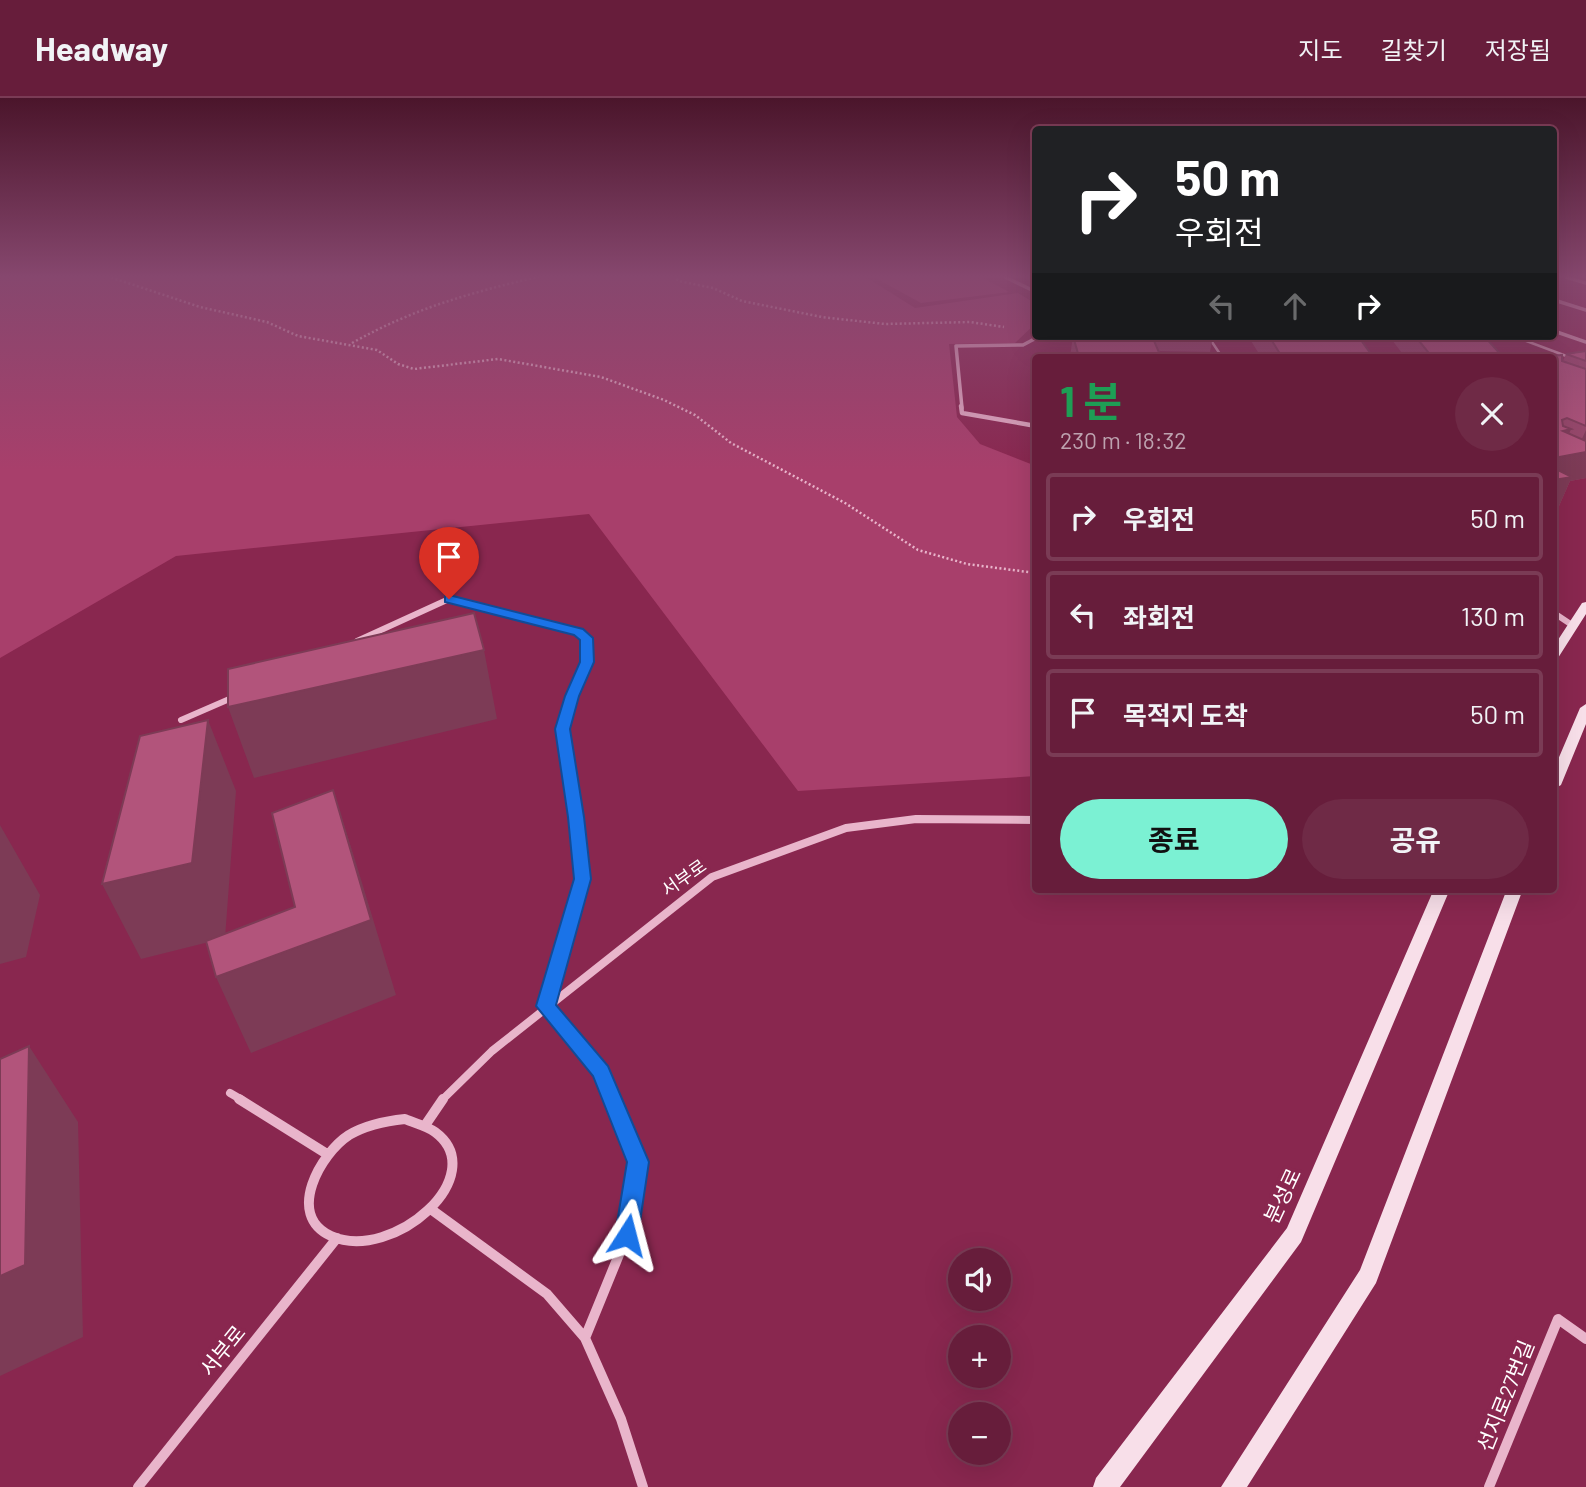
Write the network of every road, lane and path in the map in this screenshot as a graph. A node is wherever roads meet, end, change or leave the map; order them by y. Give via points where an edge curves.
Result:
1 (323, 341) edge
2 (358, 341) edge
3 (1031, 341) edge
4 (1526, 341) edge
5 (352, 344) junction
6 (1563, 362) edge
7 (1032, 425) edge
8 (1032, 572) edge
9 (1586, 605) edge
10 (1557, 615) edge
11 (1572, 625) junction
12 (352, 643) edge
13 (1557, 650) edge
14 (242, 693) edge
15 (1586, 708) edge
16 (181, 720) dead end
17 (1557, 778) edge
18 (1032, 820) edge
19 (1440, 893) edge
20 (1513, 893) edge
21 (546, 1006) junction
22 (230, 1093) dead end
23 (426, 1124) junction
24 (327, 1154) junction
25 (432, 1210) junction
26 (337, 1238) junction
27 (584, 1338) junction
28 (1586, 1339) edge
29 (138, 1487) edge
30 (643, 1487) edge
31 (1105, 1487) edge
32 (1233, 1487) edge
33 (1489, 1487) edge

1 - 5 path
2 - 5 path
3 - 7 street via 1023,345 956,346 962,413
4 - 6 lane via 1572,358
5 - 8 path via 377,350 414,369 498,359 568,369 624,385 695,415 731,443 845,503 918,550 967,564
9 - 11 main road
10 - 11 street
11 - 13 main road
12 - 21 street via 449,599 578,632 586,638 587,662 562,729 582,879
14 - 16 street
15 - 17 main road
18 - 21 street, 서부로 via 916,818 846,828 712,877
19 - 31 main road, 분성로 via 1294,1235
20 - 32 main road via 1368,1276
21 - 23 street, 서부로 via 441,1101
21 - 27 street via 601,1072 638,1162 627,1235
22 - 24 street
23 - 24 street via 405,1119 383,1121 360,1128
23 - 25 street via 441,1135 450,1150 452,1169 446,1190
24 - 26 street via 312,1178 308,1198 312,1217
25 - 26 street via 390,1238 365,1243
25 - 27 street via 547,1294
26 - 29 street, 서부로
27 - 30 street via 621,1419
28 - 33 street, 선지로27번길 via 1558,1319

